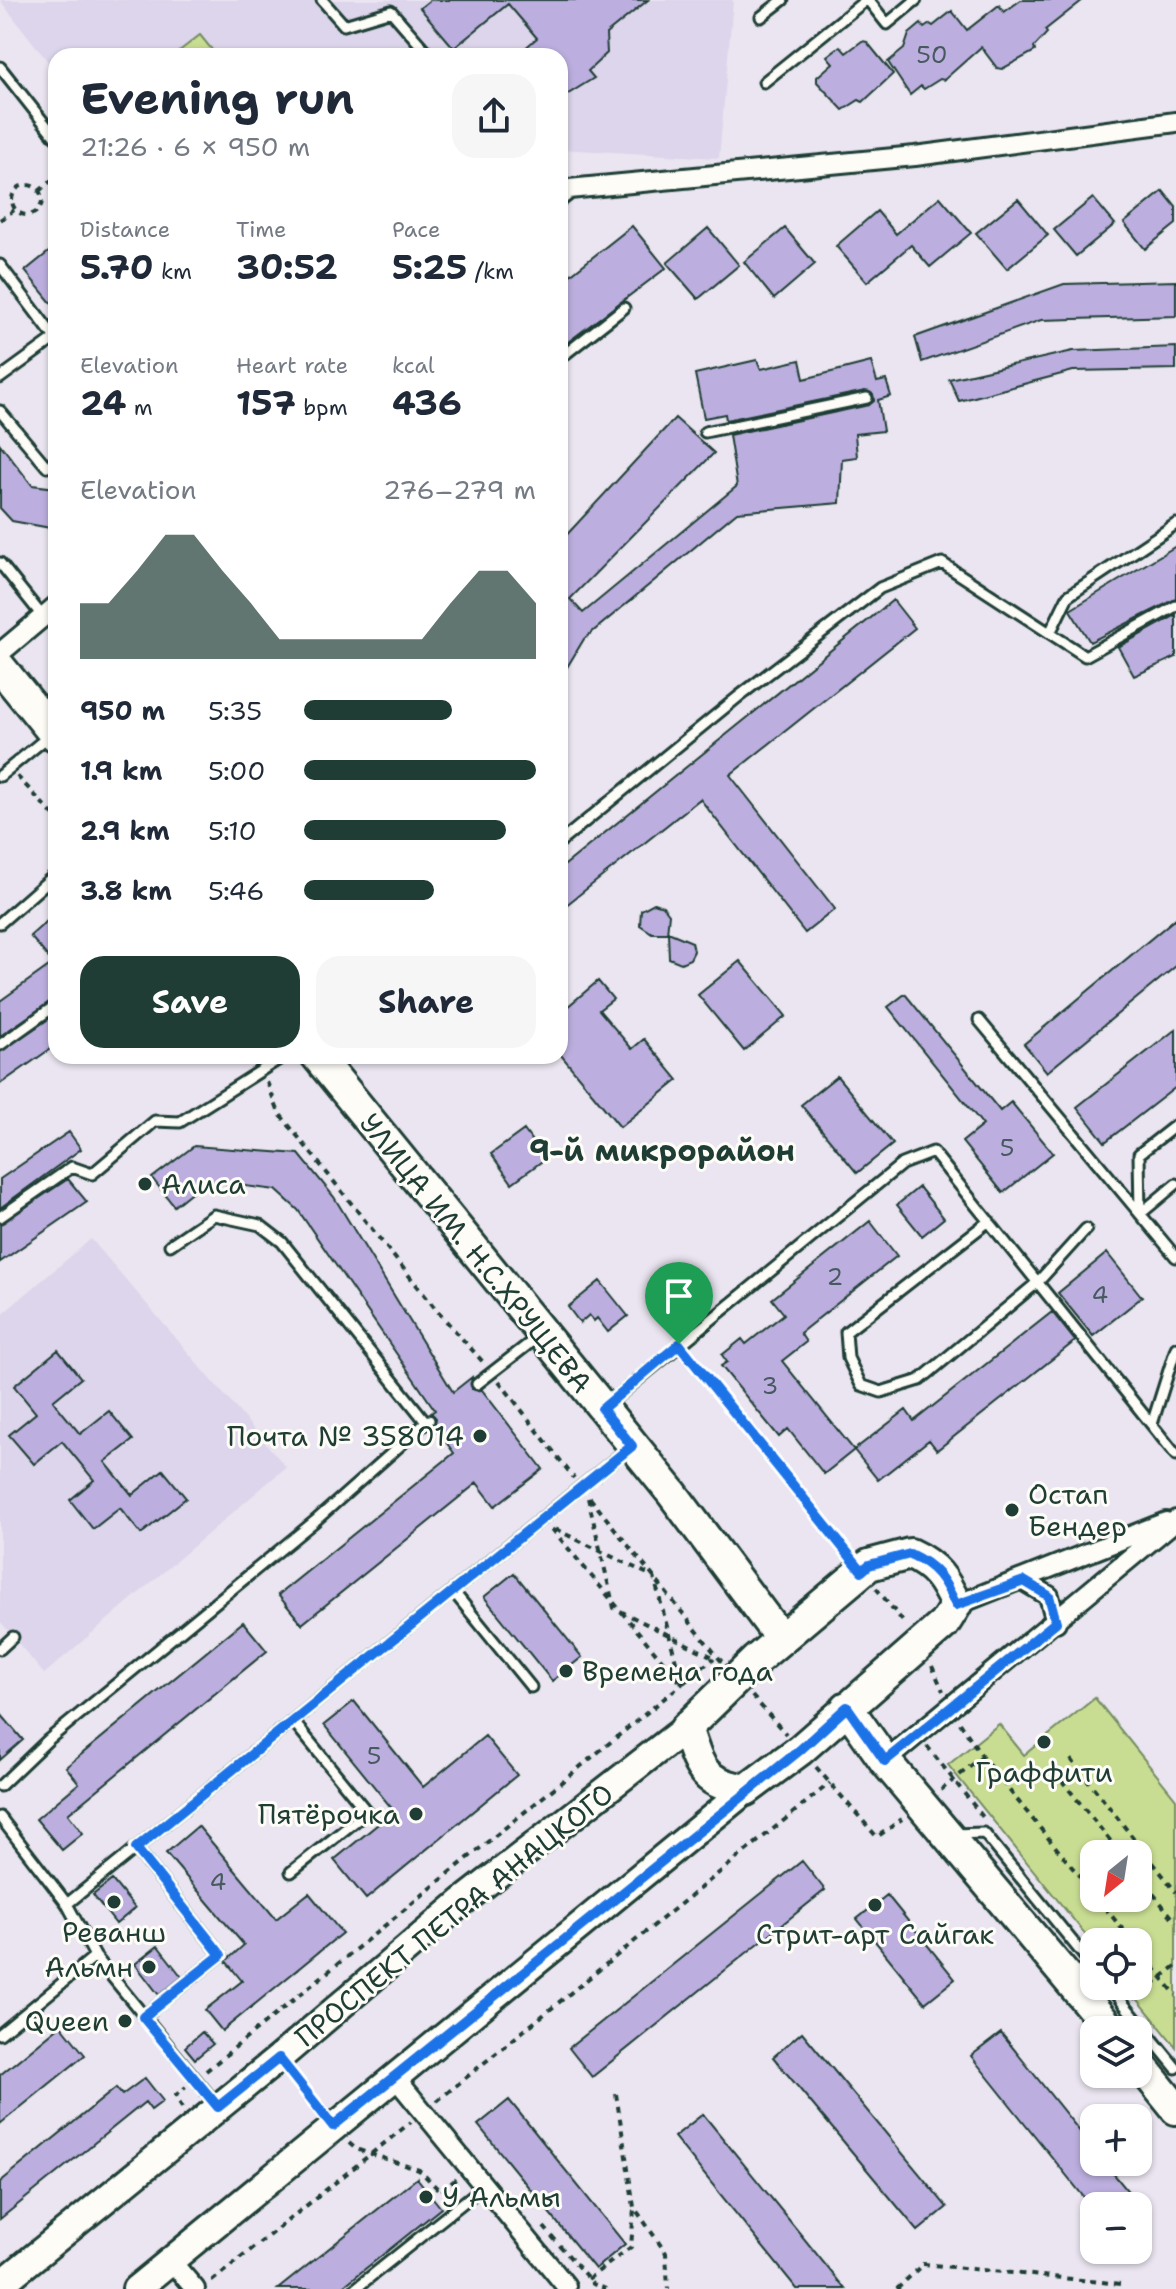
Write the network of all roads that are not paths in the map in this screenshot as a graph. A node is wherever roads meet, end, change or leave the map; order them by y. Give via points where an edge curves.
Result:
1 (322, 0) edge
2 (783, 0) edge
3 (867, 0) edge
4 (916, 0) edge
5 (761, 17) dead end
6 (423, 48) edge
7 (0, 67) edge
8 (764, 82) dead end
9 (1176, 122) edge
10 (48, 128) edge
11 (568, 190) edge
12 (0, 265) edge
13 (624, 308) dead end
14 (48, 328) edge
15 (48, 344) edge
16 (568, 352) edge
17 (0, 378) edge
18 (867, 398) dead end
19 (0, 411) edge
20 (705, 432) dead end
21 (48, 466) edge
22 (1176, 524) edge
23 (0, 563) edge
24 (1176, 606) edge
25 (48, 610) edge
26 (48, 612) edge
27 (1050, 633) junction
28 (0, 653) edge
29 (0, 667) edge
30 (48, 727) edge
31 (48, 739) edge
32 (0, 776) edge
33 (568, 835) edge
34 (48, 881) edge
35 (0, 923) edge
36 (48, 1011) edge
37 (979, 1020) dead end
38 (0, 1045) edge
39 (272, 1064) edge
40 (323, 1064) edge
41 (1176, 1125) edge
42 (1176, 1184) edge
43 (1140, 1214) junction
44 (0, 1217) edge
45 (989, 1221) junction
46 (1086, 1229) dead end
47 (170, 1245) dead end
48 (1176, 1257) edge
49 (1038, 1282) junction
50 (541, 1334) junction
51 (1176, 1348) edge
52 (477, 1384) dead end
53 (602, 1409) junction
54 (1152, 1424) junction
55 (632, 1446) junction
56 (1176, 1455) edge
57 (1176, 1519) edge
58 (1024, 1581) junction
59 (453, 1591) junction
60 (956, 1605) junction
61 (1056, 1622) junction
62 (13, 1637) dead end
63 (781, 1639) junction
64 (0, 1649) edge
65 (531, 1687) dead end
66 (847, 1707) junction
67 (293, 1721) junction
68 (686, 1728) junction
69 (885, 1761) junction
70 (0, 1786) edge
71 (746, 1790) junction
72 (0, 1817) edge
73 (947, 1834) junction
74 (136, 1848) junction
75 (291, 1872) dead end
76 (67, 1904) junction
77 (1080, 1951) edge
78 (95, 1956) junction
79 (1117, 2000) edge
80 (1099, 2016) edge
81 (143, 2017) junction
82 (0, 2034) edge
83 (1152, 2074) edge
84 (394, 2076) junction
85 (1172, 2091) edge
86 (218, 2107) junction
87 (484, 2186) junction
88 (171, 2261) junction
89 (0, 2285) edge
90 (564, 2288) edge
91 (136, 2289) edge
92 (195, 2289) edge
93 (355, 2289) edge

1 - 6 lane via 344,25 391,11
2 - 5 lane
3 - 4 lane via 887,24
3 - 8 lane
7 - 10 lane
9 - 11 street via 915,156
12 - 14 lane
13 - 16 lane
15 - 17 lane
18 - 20 lane
19 - 21 lane
22 - 27 lane via 1068,596
23 - 25 lane
24 - 27 lane via 1085,656
26 - 28 street
27 - 33 lane via 942,563 880,588
29 - 30 main road
31 - 32 lane
34 - 35 lane
36 - 38 lane
37 - 43 lane
39 - 44 lane via 180,1122 155,1121 92,1174 72,1167
40 - 50 main road, УЛИЦА ИМ. Н.С.ХРУЩЕВА
41 - 43 lane via 1139,1154
42 - 43 lane
43 - 48 lane
45 - 49 lane
45 - 49 lane via 846,1332 848,1358 861,1385 881,1392 920,1380
45 - 53 lane via 933,1152 902,1164
46 - 49 lane
47 - 70 lane via 214,1215 260,1225 282,1242 427,1421
49 - 54 lane
50 - 52 lane
50 - 53 main road, УЛИЦА ИМ. Н.С.ХРУЩЕВА
51 - 54 lane
53 - 55 main road, УЛИЦА ИМ. Н.С.ХРУЩЕВА
54 - 56 lane
55 - 59 lane via 546,1522
55 - 63 main road, УЛИЦА ИМ. Н.С.ХРУЩЕВА
57 - 58 street
57 - 61 street
58 - 60 street
58 - 61 street via 1049,1596
59 - 65 lane
59 - 67 lane
60 - 63 main road, ПРОСПЕКТ ПЕТРА АНАЦКОГО via 943,1576 910,1554 869,1565
60 - 66 main road via 922,1645
61 - 69 street
62 - 64 lane
63 - 68 main road, ПРОСПЕКТ ПЕТРА АНАЦКОГО
66 - 69 main road
66 - 71 main road
67 - 74 lane
67 - 75 lane via 367,1812
68 - 71 main road via 699,1766 719,1785
68 - 86 main road, ПРОСПЕКТ ПЕТРА АНАЦКОГО via 463,1901
69 - 73 main road
71 - 84 main road
72 - 76 lane
73 - 77 lane via 984,1833
73 - 80 main road
74 - 76 lane
74 - 81 lane via 221,1955
76 - 78 lane
78 - 81 lane
78 - 82 lane
79 - 85 lane
81 - 86 lane
83 - 85 main road
84 - 87 street
84 - 88 main road
86 - 89 main road, ПРОСПЕКТ ПЕТРА АНАЦКОГО
87 - 90 street
87 - 93 lane
88 - 91 main road
88 - 92 street

